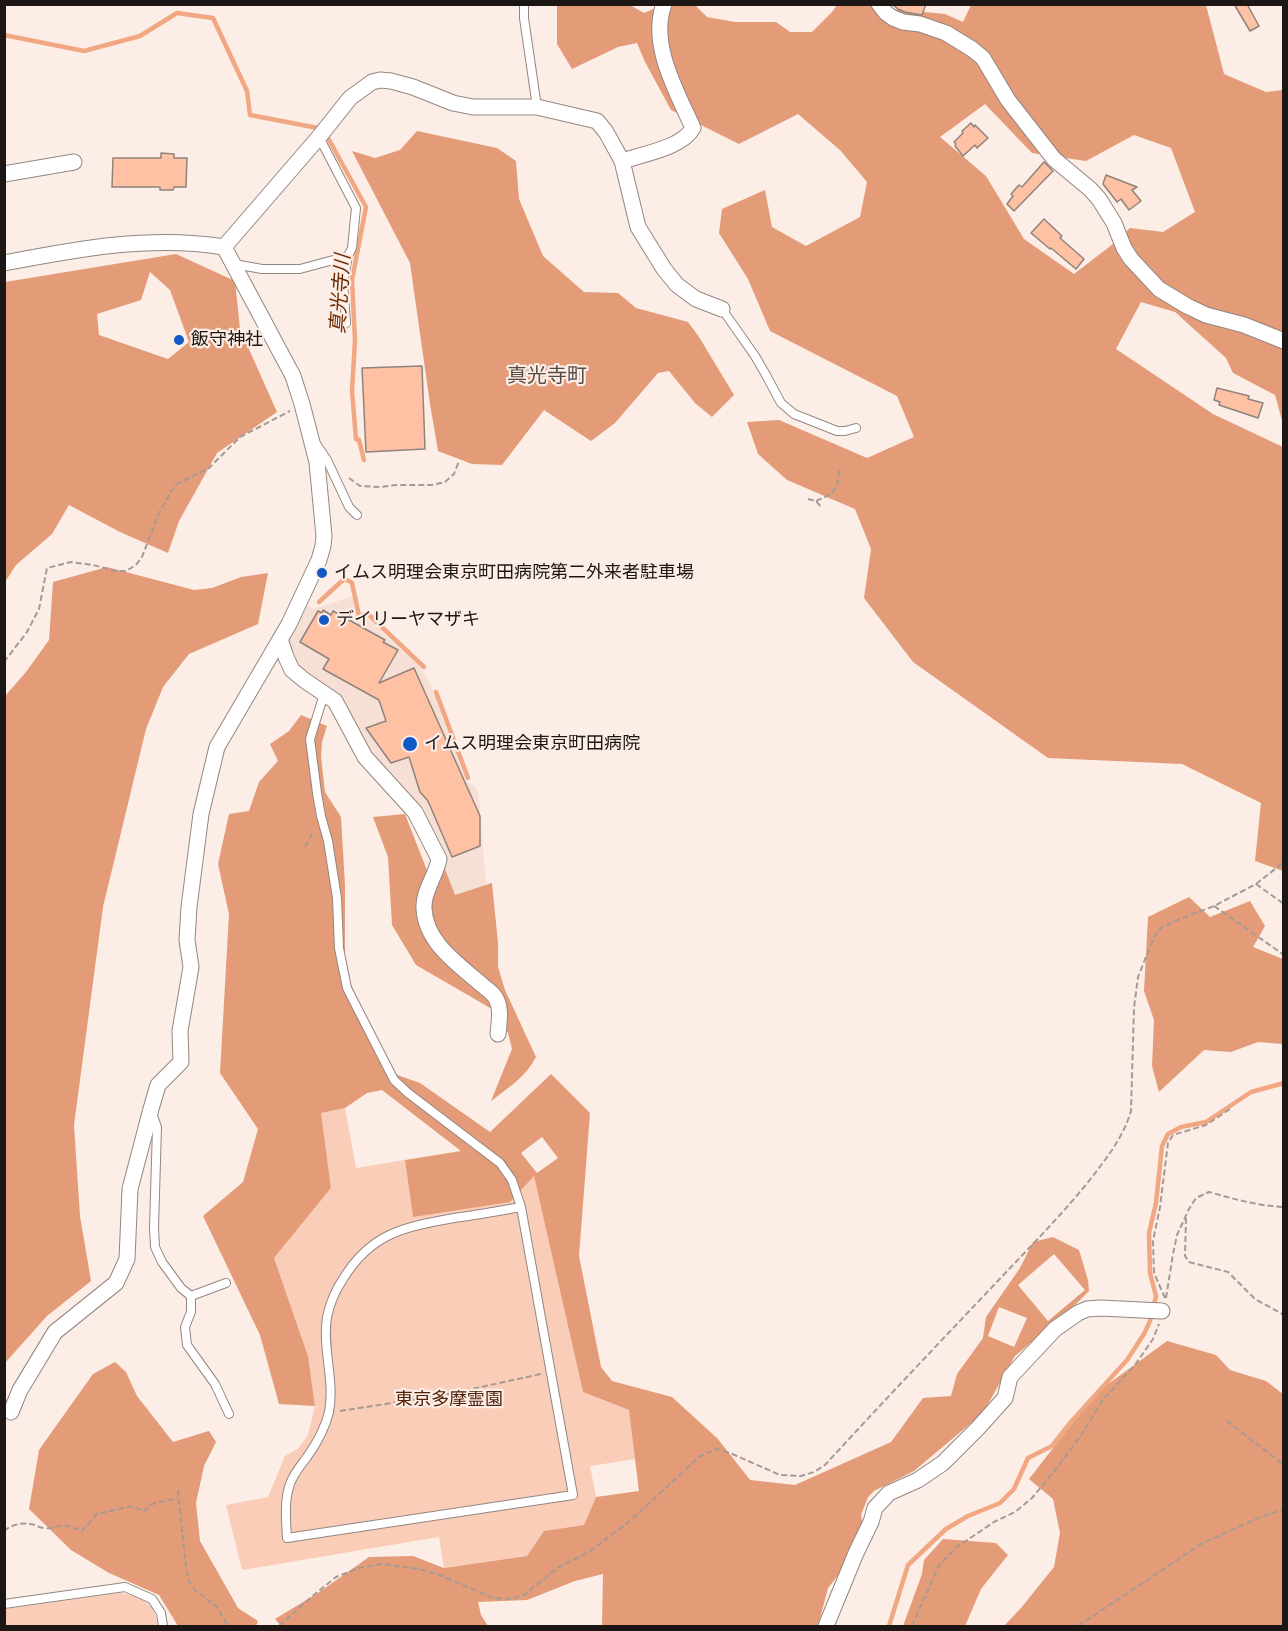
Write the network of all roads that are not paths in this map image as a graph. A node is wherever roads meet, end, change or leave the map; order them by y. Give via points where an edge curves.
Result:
1 (524, 4) edge
2 (664, 4) edge
3 (879, 4) edge
4 (537, 107) junction
5 (319, 137) junction
6 (622, 161) junction
7 (74, 162) dead end
8 (4, 174) edge
9 (224, 247) junction
10 (348, 256) junction
11 (4, 263) edge
12 (234, 264) junction
13 (722, 309) joint
14 (346, 323) dead end
15 (1284, 341) edge
16 (856, 428) dead end
17 (311, 437) junction
18 (357, 515) dead end
19 (280, 639) junction
20 (324, 694) junction
21 (498, 1034) dead end
22 (150, 1109) junction
23 (521, 1207) junction
24 (226, 1283) dead end
25 (191, 1296) junction
26 (1163, 1311) road end
27 (11, 1412) dead end
28 (229, 1414) dead end
29 (4, 1604) edge
30 (163, 1626) edge
31 (825, 1626) edge

1 - 4 lane
2 - 6 street via 660,29 666,66 693,128 680,141
3 - 15 street via 893,18 946,33 983,58 1008,100 1054,159 1099,199 1131,259 1159,289 1206,315
4 - 5 street via 473,107 380,80 350,98
4 - 6 street via 597,121
5 - 9 street
5 - 10 lane via 356,208
6 - 13 street via 638,227 664,269 696,299
7 - 8 street
9 - 11 street via 167,242 103,245
9 - 12 street
10 - 12 lane via 300,269
10 - 14 lane via 344,282
12 - 17 street via 293,376
13 - 16 lane via 781,403 794,414 837,431
17 - 18 lane
17 - 19 street via 317,462 323,546
19 - 20 street via 292,670
19 - 22 street via 217,747 201,814 189,907 187,940 191,967 180,1031 181,1062 158,1085
20 - 21 street via 335,701 365,757 415,812 439,859 425,897 428,927 441,949 495,997 500,1013
20 - 23 lane via 310,739 337,898 339,948 347,988 394,1080 500,1163 512,1180
22 - 25 lane via 158,1127 155,1247 181,1288
22 - 27 street via 130,1189 127,1259 116,1282 54,1332
23 - 23 lane via 414,1225 371,1246 349,1270 327,1316 331,1384 325,1427 290,1484 287,1538 573,1495
24 - 25 lane
25 - 28 lane via 192,1312 185,1327 187,1345 215,1384
26 - 31 street via 1087,1309 1055,1329 1010,1377 1005,1398 943,1463 889,1493 875,1508
29 - 30 lane via 124,1587 152,1599 161,1613

